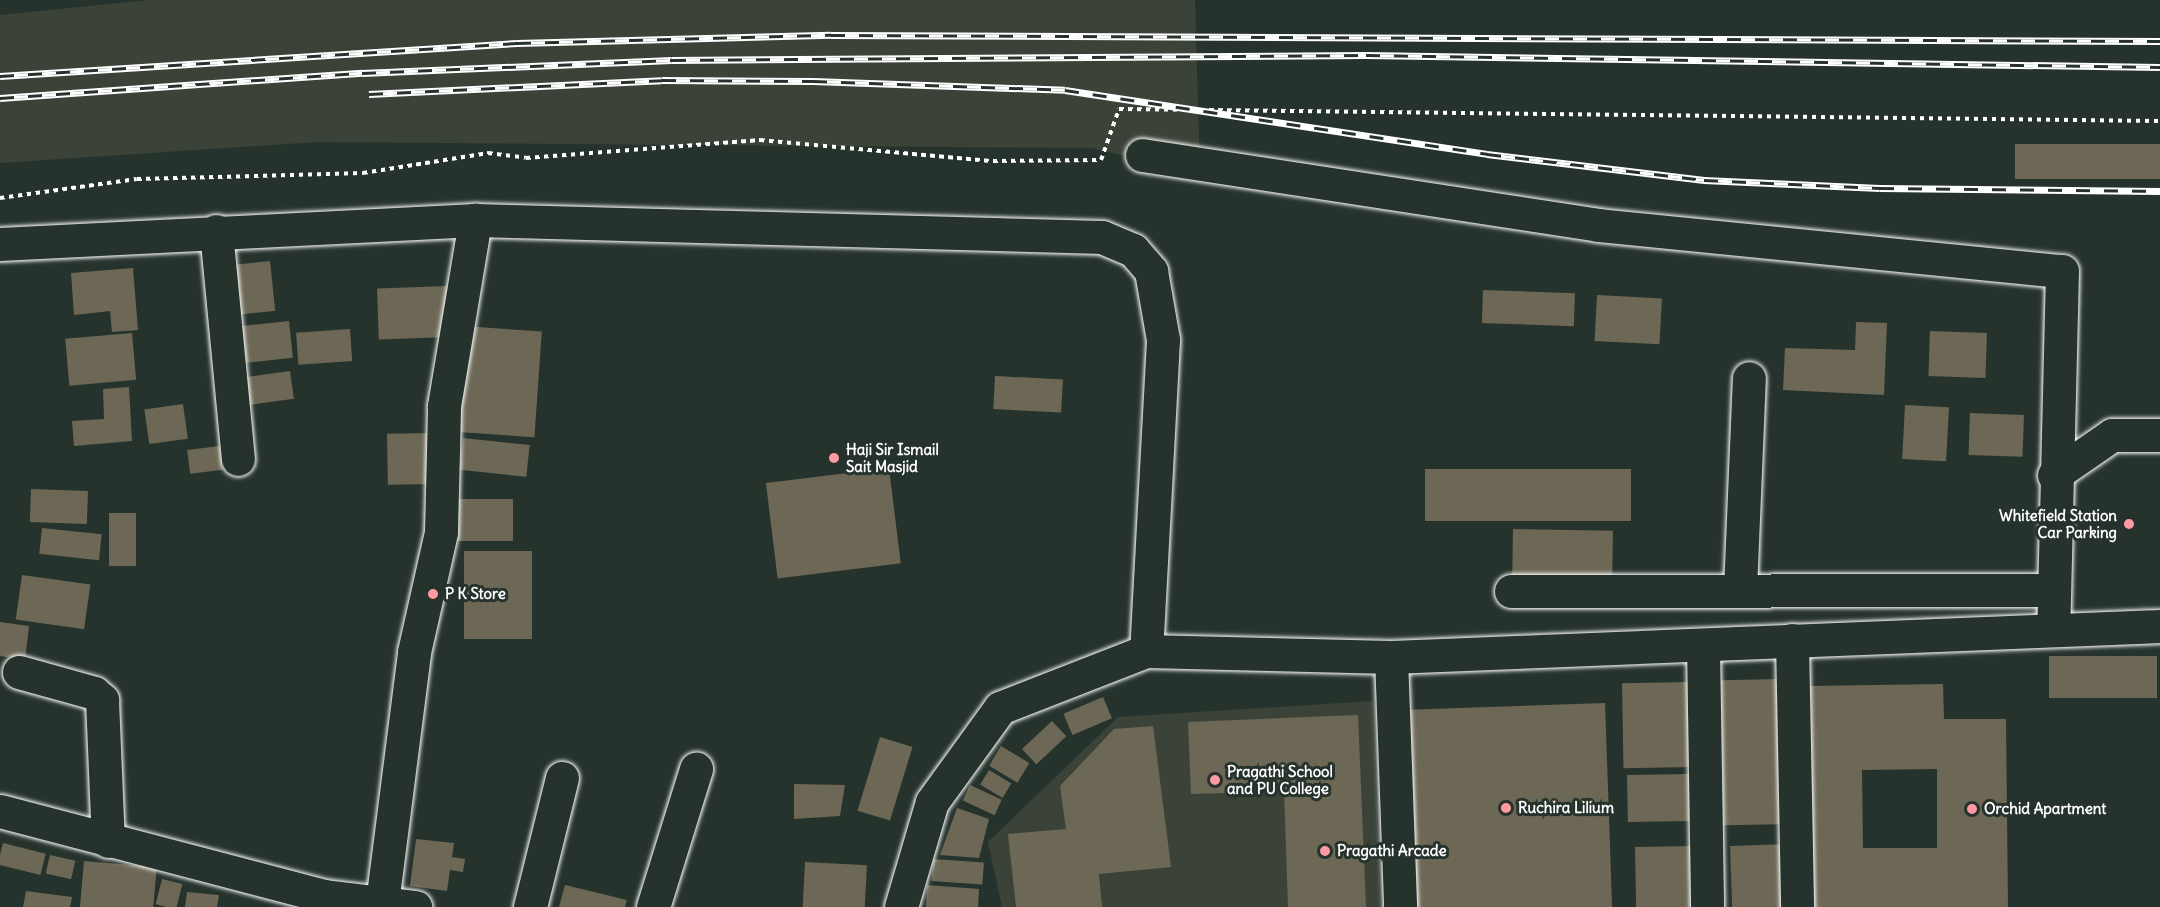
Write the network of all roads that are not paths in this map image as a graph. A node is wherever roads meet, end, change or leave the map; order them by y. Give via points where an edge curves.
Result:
1 (1142, 155) dead end
2 (475, 220) junction
3 (216, 231) junction
4 (0, 244) edge
5 (1749, 378) dead end
6 (2160, 435) edge
7 (238, 459) dead end
8 (2054, 475) junction
9 (1740, 590) junction
10 (2053, 590) junction
11 (1511, 591) dead end
12 (2160, 627) edge
13 (2053, 629) junction
14 (1792, 640) junction
15 (1703, 646) junction
16 (1146, 651) junction
17 (1391, 657) junction
18 (19, 672) dead end
19 (696, 769) dead end
20 (562, 778) dead end
21 (0, 811) edge
22 (108, 842) junction
23 (323, 902) edge
24 (382, 903) junction
25 (415, 907) edge
26 (530, 907) edge
27 (653, 907) edge
28 (901, 907) edge
29 (1400, 907) edge
30 (1707, 907) edge
31 (1797, 907) edge

1 - 8 street via 1598,225 2062,271
2 - 3 street
2 - 16 street via 1102,237 1133,250 1151,271 1163,340
2 - 24 street via 444,406 441,532 414,652
3 - 4 street
3 - 7 street
5 - 9 street
6 - 8 street via 2112,435
8 - 10 street
9 - 10 street
9 - 11 street
10 - 13 street
12 - 13 street
13 - 14 street
14 - 15 street
14 - 31 street
15 - 17 street
15 - 30 street
16 - 17 street
16 - 28 street via 1000,708 932,802
17 - 29 street
18 - 22 street via 94,693 102,700
19 - 27 street
20 - 26 street
21 - 22 street
22 - 23 street
23 - 24 street
24 - 25 street

